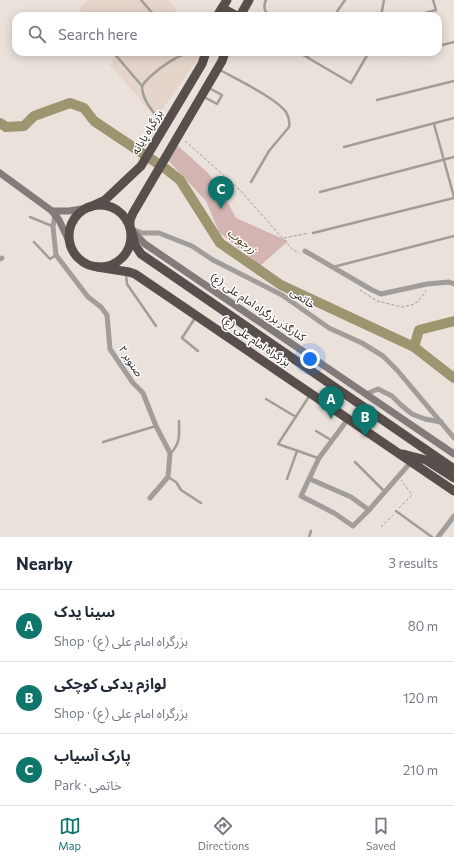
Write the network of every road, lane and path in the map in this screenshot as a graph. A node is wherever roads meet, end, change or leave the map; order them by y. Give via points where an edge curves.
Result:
1 (141, 0) edge
2 (249, 0) edge
3 (266, 0) edge
4 (345, 0) edge
5 (384, 0) edge
6 (433, 0) edge
7 (224, 4) edge
8 (152, 12) edge
9 (232, 12) edge
10 (242, 12) edge
11 (266, 12) edge
12 (337, 12) edge
13 (382, 12) edge
14 (429, 12) edge
15 (454, 42) edge
16 (442, 45) edge
17 (116, 56) edge
18 (180, 56) edge
19 (204, 56) edge
20 (224, 56) edge
21 (367, 56) edge
22 (307, 57) edge
23 (218, 68) junction
24 (454, 81) edge
25 (142, 86) junction
26 (207, 87) junction
27 (202, 96) junction
28 (377, 100) dead end
29 (454, 118) edge
30 (434, 124) junction
31 (164, 127) junction
32 (178, 136) junction
33 (344, 147) dead end
34 (454, 157) edge
35 (444, 160) junction
36 (0, 173) edge
37 (251, 182) dead end
38 (320, 192) dead end
39 (454, 198) edge
40 (89, 207) junction
41 (52, 211) junction
42 (30, 217) dead end
43 (53, 227) junction
44 (131, 229) junction
45 (313, 232) joint
46 (454, 236) edge
47 (284, 238) junction
48 (34, 242) dead end
49 (70, 243) junction
50 (304, 253) joint
51 (56, 255) junction
52 (97, 267) junction
53 (333, 267) junction
54 (126, 271) junction
55 (427, 284) junction
56 (454, 284) edge
57 (359, 289) dead end
58 (197, 316) junction
59 (156, 326) dead end
60 (198, 351) dead end
61 (311, 394) junction
62 (366, 394) junction
63 (266, 399) dead end
64 (359, 404) junction
65 (296, 417) junction
66 (348, 419) junction
67 (179, 421) dead end
68 (441, 422) junction
69 (156, 426) junction
70 (316, 431) dead end
71 (454, 438) edge
72 (332, 441) junction
73 (103, 442) dead end
74 (297, 451) junction
75 (398, 453) junction
76 (170, 454) junction
77 (454, 454) edge
78 (319, 458) junction
79 (355, 462) dead end
80 (411, 462) junction
81 (449, 468) edge
82 (168, 477) junction
83 (399, 477) junction
84 (454, 478) edge
85 (286, 479) dead end
86 (310, 479) junction
87 (438, 480) junction
88 (454, 491) edge
89 (385, 492) junction
90 (150, 498) dead end
91 (201, 503) dead end
92 (369, 510) junction
93 (396, 512) junction
94 (454, 516) edge
95 (381, 527) dead end
96 (312, 532) dead end
97 (309, 537) edge
98 (432, 537) edge
99 (438, 537) edge

1 - 8 lane
2 - 10 highway
3 - 11 lane via 264,4
4 - 12 lane
5 - 13 lane
6 - 14 lane via 436,10
7 - 9 highway
15 - 16 lane
17 - 25 lane
18 - 25 lane via 164,66
19 - 31 highway, بزرگراه پایانه
20 - 23 highway
21 - 22 lane via 351,83
23 - 26 highway
23 - 37 lane via 275,102 288,116 289,127 269,151
24 - 28 lane
25 - 31 lane via 147,103
26 - 27 highway
26 - 27 lane via 222,95 217,104
27 - 32 highway
29 - 30 lane
30 - 33 lane
30 - 35 lane
31 - 40 highway, بزرگراه پایانه via 142,165 105,200
32 - 44 highway via 131,215
32 - 47 path via 238,188
34 - 35 lane
35 - 38 lane
35 - 39 lane
36 - 41 main road
39 - 45 lane
40 - 41 main road
40 - 44 highway via 103,205 114,208 124,216
40 - 49 highway via 72,222 69,232
41 - 43 street
41 - 49 main road
42 - 43 lane
43 - 51 street
44 - 52 highway via 130,244 125,256 113,265
44 - 62 main road, کنارگذر بزرگراه امام علی (ع) via 145,244
44 - 64 highway via 134,245 142,254
44 - 68 street, خاتمی via 142,233 159,233 192,246 220,264 282,296 329,328 383,356
45 - 47 path
46 - 53 lane
47 - 50 path via 293,250
48 - 51 lane via 50,259
49 - 52 highway via 79,259
50 - 53 street
51 - 69 street, صنوبر ۲ via 88,297 107,315 110,349 143,393
52 - 54 highway, بزرگراه امام علی (ع)
53 - 55 street via 381,294
54 - 58 highway, بزرگراه امام علی (ع) via 135,274
54 - 59 lane via 127,284
55 - 56 street
55 - 57 path via 425,293 415,304 402,307 377,301
58 - 60 lane via 182,338
58 - 61 highway, بزرگراه امام علی (ع)
61 - 65 lane
61 - 66 highway, بزرگراه امام علی (ع)
62 - 64 main road
62 - 68 street via 378,389 392,396 412,414
62 - 77 main road, کنارگذر بزرگراه امام علی (ع)
63 - 65 lane
64 - 81 highway
65 - 74 lane via 278,444
66 - 72 street
66 - 75 highway, بزرگراه امام علی (ع)
67 - 76 lane via 180,439
68 - 71 street, خاتمی
69 - 73 lane
69 - 76 street, صنوبر ۲
70 - 72 lane
72 - 78 street
74 - 78 lane
74 - 85 lane
75 - 80 highway, بزرگراه امام علی (ع)
75 - 81 highway
76 - 82 street
78 - 86 street
79 - 89 lane
80 - 83 street
80 - 87 highway, بزرگراه امام علی (ع)
81 - 84 highway
81 - 87 highway
82 - 90 street
82 - 91 lane via 176,482 181,490
83 - 89 street
83 - 93 path via 412,495
86 - 92 street via 351,497
86 - 92 street via 302,496 353,526
87 - 88 highway, بزرگراه امام علی (ع)
89 - 92 street
93 - 95 path
93 - 98 lane
94 - 99 street
96 - 97 lane

